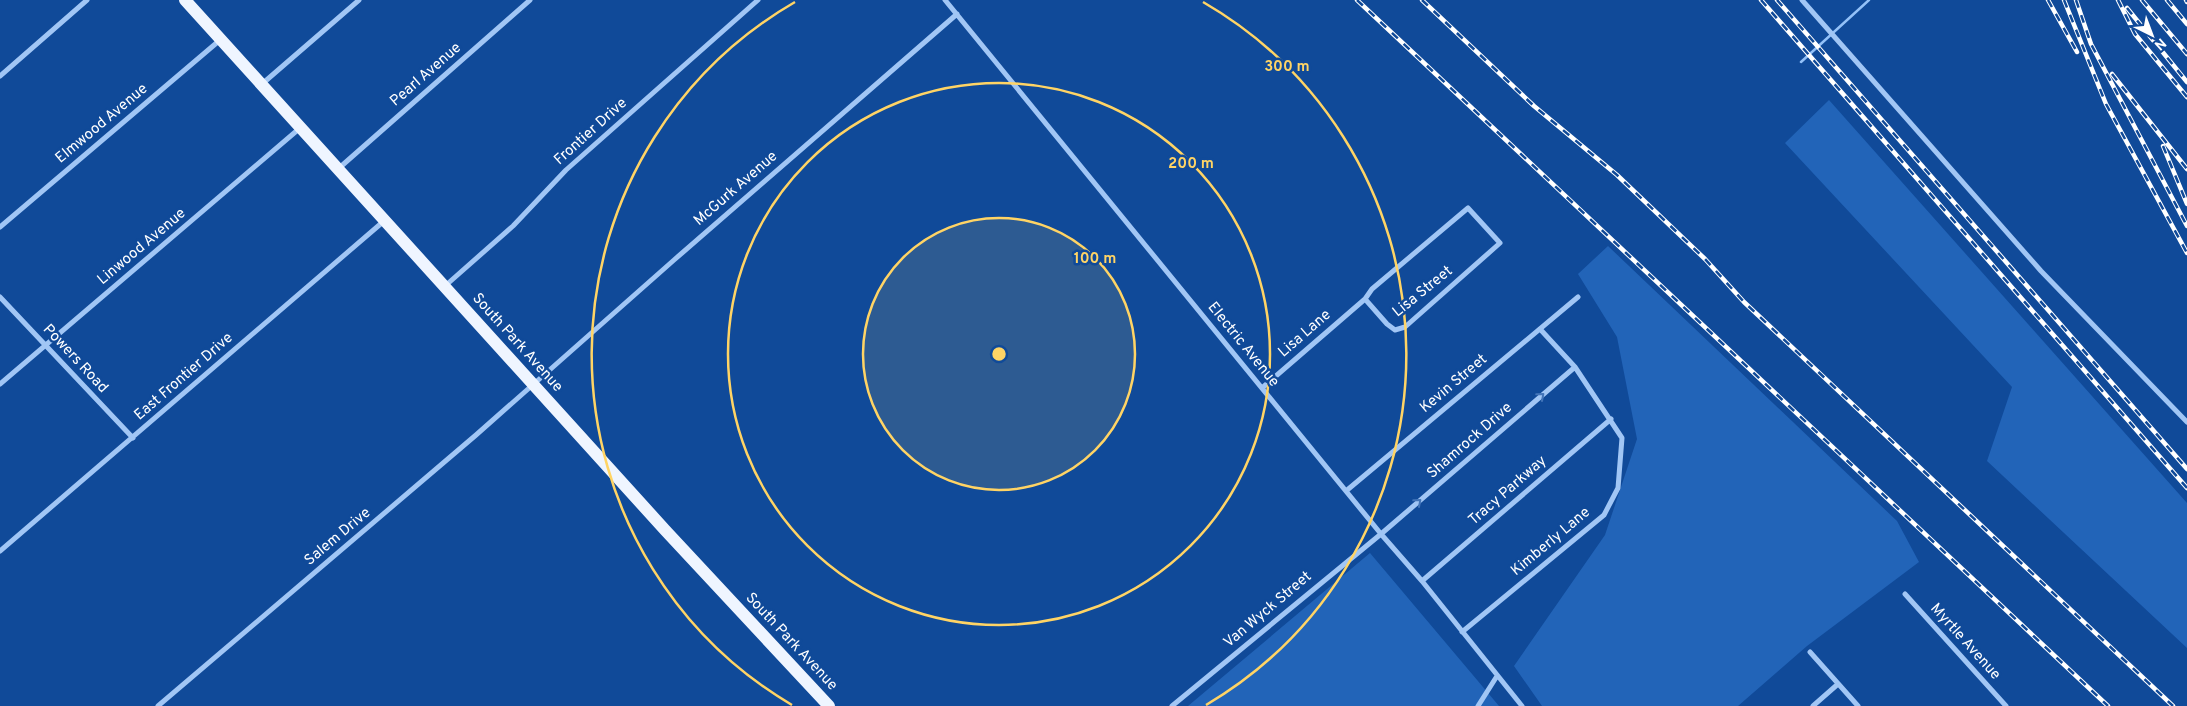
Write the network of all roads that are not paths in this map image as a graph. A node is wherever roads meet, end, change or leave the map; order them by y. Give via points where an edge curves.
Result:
1 (87, 0) edge
2 (359, 0) edge
3 (530, 0) edge
4 (758, 0) edge
5 (945, 0) edge
6 (1802, 0) edge
7 (188, 1) edge
8 (958, 14) junction
9 (220, 40) junction
10 (0, 76) edge
11 (261, 85) junction
12 (300, 128) junction
13 (338, 169) junction
14 (384, 220) junction
15 (0, 227) edge
16 (444, 287) junction
17 (0, 297) edge
18 (1578, 297) dead end
19 (1365, 299) junction
20 (1540, 329) junction
21 (45, 346) junction
22 (1575, 367) junction
23 (0, 384) edge
24 (532, 384) junction
25 (1262, 388) junction
26 (1611, 419) junction
27 (2187, 422) edge
28 (133, 438) junction
29 (1346, 491) junction
30 (1381, 534) junction
31 (0, 551) edge
32 (1422, 581) junction
33 (1905, 594) dead end
34 (1462, 632) junction
35 (1810, 652) dead end
36 (1497, 676) junction
37 (1838, 684) junction
38 (158, 706) edge
39 (829, 706) edge
40 (1172, 706) edge
41 (1478, 706) edge
42 (1522, 706) edge
43 (1813, 706) edge
44 (1858, 706) edge
45 (2006, 706) edge

1 - 10 street
2 - 11 street
3 - 13 street, Pearl Avenue
4 - 16 street, Frontier Drive via 566,170 513,226
5 - 8 street, Electric Avenue
6 - 27 street via 2040,271
7 - 9 main road, South Park Avenue
8 - 24 street, McGurk Avenue
8 - 25 street, Electric Avenue
9 - 11 main road, South Park Avenue
9 - 15 street, Elmwood Avenue
11 - 12 main road, South Park Avenue
12 - 13 main road, South Park Avenue
12 - 21 street, Linwood Avenue
13 - 14 main road, South Park Avenue
14 - 16 main road, South Park Avenue
14 - 28 street, East Frontier Drive
16 - 24 main road, South Park Avenue
17 - 21 street, Powers Road
18 - 20 street, Kevin Street
19 - 19 street, Lisa Street via 1386,324 1395,330 1405,327 1500,243 1468,208 1372,289
19 - 25 street, Lisa Lane
20 - 22 street, Kimberly Lane
20 - 29 street, Kevin Street
21 - 23 street, Linwood Avenue
21 - 28 street, Powers Road
22 - 26 street, Kimberly Lane
30 -> 22 street, Shamrock Drive
24 - 38 street, Salem Drive
24 - 39 main road, South Park Avenue
25 - 29 street, Electric Avenue
26 - 32 street, Tracy Parkway
26 - 34 street, Kimberly Lane via 1622,438 1618,488 1604,515
28 - 31 street, East Frontier Drive
29 - 30 street, Electric Avenue
30 - 32 street, Electric Avenue
30 - 40 street, Van Wyck Street
32 - 34 street, Electric Avenue
33 - 45 street, Myrtle Avenue
34 - 36 street, Electric Avenue
35 - 37 street
36 - 41 street
36 - 42 street, Electric Avenue
37 - 43 street
37 - 44 street

